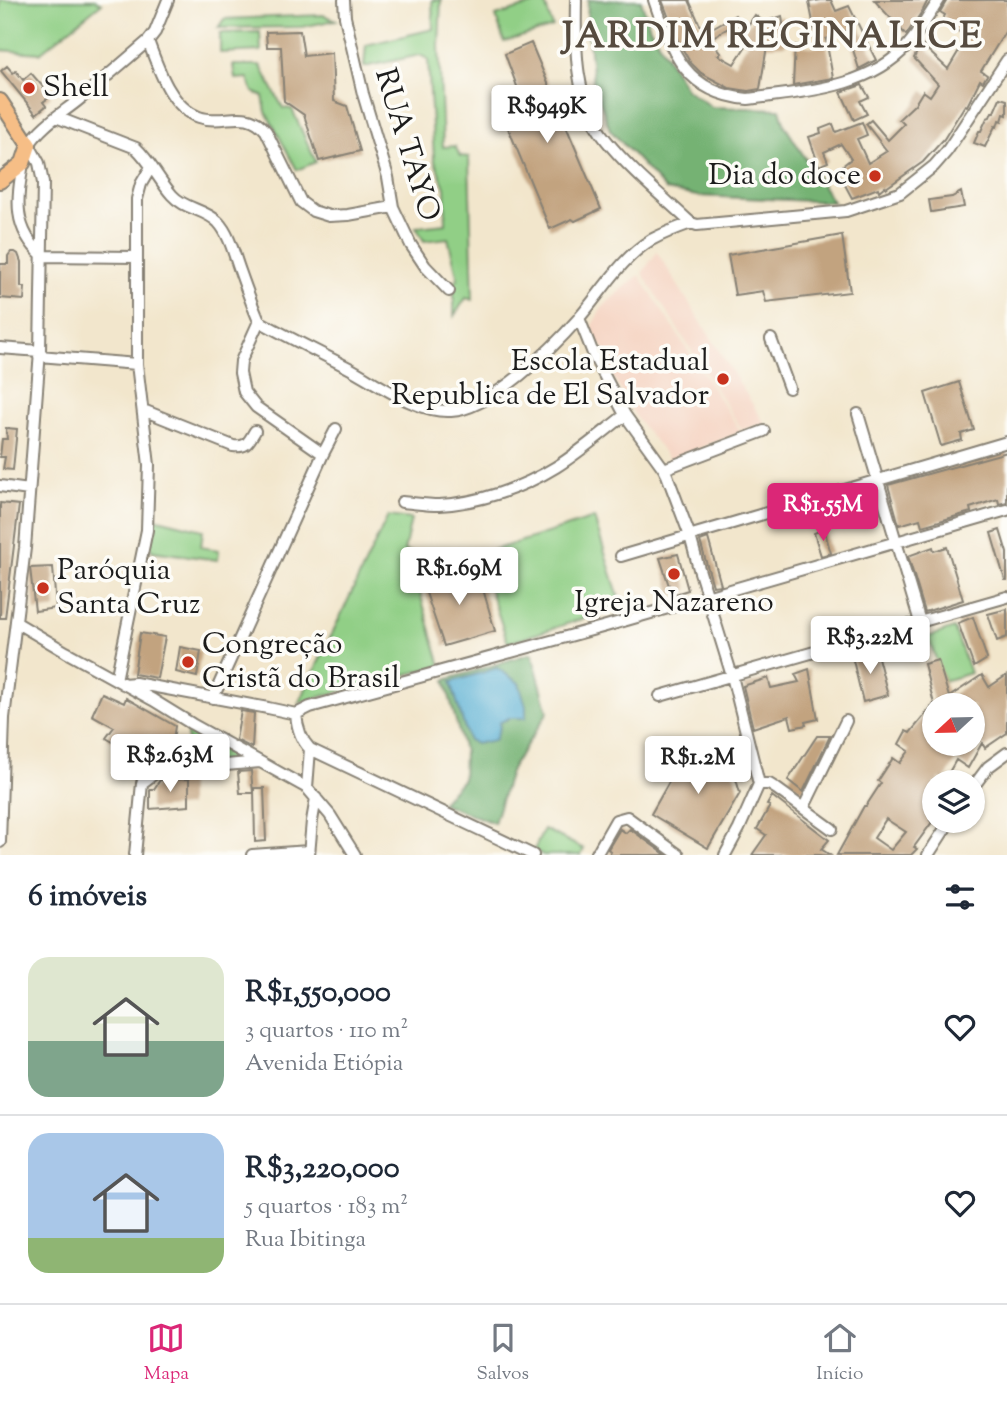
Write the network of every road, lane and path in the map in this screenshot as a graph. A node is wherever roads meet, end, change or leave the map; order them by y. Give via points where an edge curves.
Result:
1 (168, 0) edge
2 (344, 0) edge
3 (576, 0) edge
4 (654, 0) edge
5 (939, 0) edge
6 (148, 41) junction
7 (1007, 60) edge
8 (0, 101) edge
9 (56, 117) junction
10 (29, 145) junction
11 (23, 163) junction
12 (150, 167) junction
13 (0, 181) edge
14 (393, 206) junction
15 (691, 223) junction
16 (43, 256) junction
17 (136, 257) junction
18 (449, 291) dead end
19 (579, 318) junction
20 (259, 321) junction
21 (771, 339) dead end
22 (0, 348) edge
23 (39, 354) junction
24 (137, 364) junction
25 (789, 388) dead end
26 (143, 410) junction
27 (858, 414) dead end
28 (625, 415) junction
29 (336, 429) dead end
30 (255, 431) dead end
31 (764, 431) dead end
32 (1007, 442) edge
33 (323, 454) junction
34 (664, 469) junction
35 (877, 480) junction
36 (0, 486) edge
37 (29, 490) junction
38 (401, 502) dead end
39 (1007, 510) edge
40 (690, 536) junction
41 (896, 543) junction
42 (621, 556) dead end
43 (707, 596) junction
44 (1007, 597) edge
45 (17, 622) junction
46 (920, 622) junction
47 (732, 676) junction
48 (120, 682) junction
49 (182, 693) junction
50 (660, 696) dead end
51 (213, 698) junction
52 (296, 714) junction
53 (180, 715) junction
54 (2, 721) edge
55 (846, 722) dead end
56 (310, 748) junction
57 (1007, 753) edge
58 (260, 762) junction
59 (985, 771) edge
60 (759, 784) junction
61 (307, 788) junction
62 (316, 798) junction
63 (804, 807) junction
64 (832, 829) dead end
65 (942, 833) edge
66 (0, 842) edge
67 (309, 853) edge
68 (135, 855) edge
69 (253, 855) edge
70 (355, 855) edge
71 (533, 855) edge
72 (596, 855) edge
73 (679, 855) edge
74 (724, 855) edge
75 (928, 855) edge

1 - 6 street
2 - 14 street, RUA TAYO
3 - 15 street via 575,51 595,123 626,161
4 - 5 street via 676,54 699,84 748,99 864,77 908,45
6 - 9 street
6 - 14 street via 162,76 186,109 211,120 249,118 260,123 301,202 313,211 348,215
7 - 15 street via 947,151 900,192 837,212
8 - 10 main road
9 - 10 street
9 - 12 street via 135,148
10 - 11 main road
10 - 16 street via 43,183
11 - 13 main road
11 - 16 street via 20,221 23,233
12 - 17 street via 137,199
12 - 20 street via 173,197 220,224
14 - 18 street, RUA TAYO via 411,245
15 - 19 street via 639,250
16 - 17 street
16 - 23 street
17 - 24 street
19 - 20 street via 501,390 451,411 432,410 398,396
19 - 28 street
20 - 33 street via 241,361 244,392 256,407
21 - 25 street
22 - 23 street
23 - 24 street
23 - 37 street
24 - 26 street
26 - 30 street via 233,446 245,445
26 - 48 street via 149,465 147,530
27 - 35 street
28 - 34 street
28 - 38 street via 534,480 458,503
29 - 33 street
31 - 34 street
32 - 35 street
33 - 51 street
34 - 40 street
35 - 40 street
35 - 41 street
36 - 37 street
37 - 45 street
39 - 41 street
40 - 42 street
40 - 43 street
41 - 43 street
41 - 46 street
43 - 47 street
43 - 52 street
44 - 46 street
45 - 48 street
45 - 54 street
46 - 47 street
47 - 50 street
47 - 60 street
48 - 49 street
48 - 53 street
49 - 51 street
49 - 53 street via 177,702
51 - 52 street
52 - 56 street via 300,735
53 - 58 street
54 - 66 street
55 - 63 street
56 - 61 street
56 - 71 street
57 - 59 street
58 - 61 street
58 - 68 street via 158,771 149,777 142,783
60 - 63 street via 777,789
60 - 74 street
61 - 62 street
62 - 67 street
62 - 70 street
63 - 64 street
65 - 75 street
67 - 69 street
72 - 73 street via 616,820 627,817

